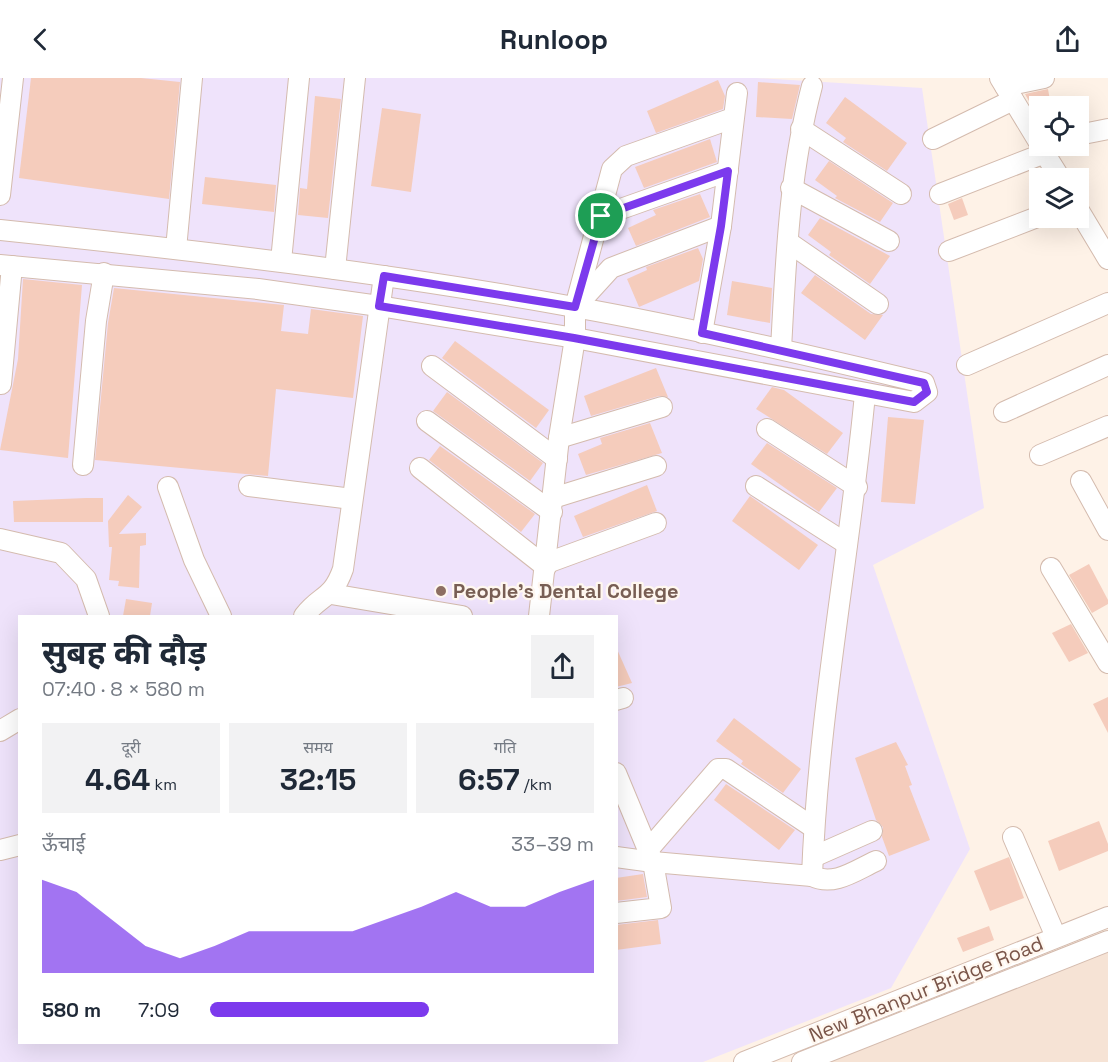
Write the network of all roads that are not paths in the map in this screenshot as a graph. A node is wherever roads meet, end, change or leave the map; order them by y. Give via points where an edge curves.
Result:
1 (13, 78) edge
2 (192, 78) edge
3 (299, 78) edge
4 (355, 78) edge
5 (1044, 78) edge
6 (812, 86) dead end
7 (1006, 88) edge
8 (737, 93) dead end
9 (733, 118) junction
10 (1029, 126) edge
11 (801, 129) junction
12 (1108, 129) edge
13 (1089, 133) edge
14 (933, 139) dead end
15 (1029, 152) edge
16 (728, 171) junction
17 (791, 188) junction
18 (901, 194) dead end
19 (940, 194) dead end
20 (0, 195) edge
21 (601, 216) junction
22 (1029, 220) edge
23 (721, 226) junction
24 (1089, 227) edge
25 (0, 230) edge
26 (43, 234) junction
27 (889, 241) dead end
28 (788, 242) junction
29 (176, 249) junction
30 (949, 251) dead end
31 (205, 253) junction
32 (1108, 259) edge
33 (281, 261) junction
34 (6, 265) edge
35 (40, 268) junction
36 (335, 269) junction
37 (104, 273) junction
38 (384, 276) junction
39 (202, 284) junction
40 (1108, 303) edge
41 (878, 304) dead end
42 (379, 306) junction
43 (575, 307) junction
44 (702, 333) junction
45 (574, 338) junction
46 (781, 349) junction
47 (967, 365) dead end
48 (1108, 365) edge
49 (432, 366) dead end
50 (1, 384) edge
51 (865, 394) junction
52 (662, 407) dead end
53 (1004, 412) dead end
54 (426, 421) dead end
55 (1108, 426) edge
56 (767, 429) dead end
57 (559, 438) junction
58 (1040, 454) dead end
59 (557, 459) junction
60 (83, 465) dead end
61 (656, 466) dead end
62 (420, 468) dead end
63 (1081, 481) dead end
64 (249, 486) dead end
65 (756, 486) dead end
66 (168, 487) dead end
67 (857, 487) junction
68 (352, 499) junction
69 (553, 505) junction
70 (656, 523) dead end
71 (1108, 530) edge
72 (0, 539) edge
73 (846, 544) junction
74 (546, 565) junction
75 (1051, 568) dead end
76 (331, 594) junction
77 (391, 611) edge
78 (99, 615) edge
79 (221, 615) edge
80 (305, 615) edge
81 (448, 615) edge
82 (539, 615) edge
83 (1106, 656) edge
84 (18, 720) edge
85 (0, 731) edge
86 (618, 778) edge
87 (814, 828) junction
88 (872, 831) dead end
89 (1013, 837) dead end
90 (18, 846) edge
91 (0, 850) edge
92 (618, 856) edge
93 (650, 856) junction
94 (876, 861) dead end
95 (813, 867) junction
96 (618, 913) edge
97 (1108, 917) edge
98 (1056, 937) junction
99 (1108, 941) edge
100 (744, 1062) edge
101 (802, 1062) edge

1 - 20 street
2 - 29 street
3 - 33 street
4 - 36 street
5 - 7 street
6 - 11 street
7 - 10 street
7 - 14 street
8 - 9 street
9 - 16 street
9 - 21 street via 626,156 612,169
11 - 17 street
11 - 18 street
12 - 13 street
15 - 19 street
16 - 21 street
16 - 23 street
17 - 27 street
17 - 28 street
21 - 43 street
22 - 30 street
23 - 43 street via 611,268
23 - 44 street
24 - 32 street
25 - 26 street
26 - 29 street
26 - 35 street
28 - 41 street
28 - 46 street
29 - 31 street
31 - 33 street
31 - 39 street
33 - 36 street
34 - 35 street
34 - 50 street
35 - 37 street
36 - 38 street
37 - 39 street
37 - 60 street
38 - 42 street
38 - 43 street
39 - 42 street
40 - 47 street
42 - 45 street
42 - 68 street
43 - 44 street
43 - 45 street
44 - 46 street
45 - 51 street
45 - 57 street
46 - 51 street via 924,383 927,392 914,402
48 - 53 street
49 - 59 street
51 - 67 street
52 - 57 street
54 - 69 street
55 - 58 street
56 - 67 street
57 - 59 street
59 - 69 street
61 - 69 street
62 - 74 street
63 - 71 street
64 - 68 street
65 - 73 street
66 - 79 street via 194,560
67 - 73 street
68 - 76 street via 343,569
69 - 74 street
70 - 74 street
72 - 78 street via 61,554 86,579
73 - 87 street
74 - 82 street
75 - 83 street
76 - 77 street
76 - 80 street
77 - 81 street
84 - 85 street
86 - 93 street
87 - 93 street via 726,769 718,769
87 - 95 street
88 - 95 street
89 - 98 street
90 - 91 street
92 - 93 street
93 - 95 street
93 - 96 street via 661,908
94 - 95 street via 835,880 821,880
97 - 98 street, New Bhanpur Bridge Road
98 - 100 street, New Bhanpur Bridge Road
99 - 101 street, New Bhanpur Bridge Road

